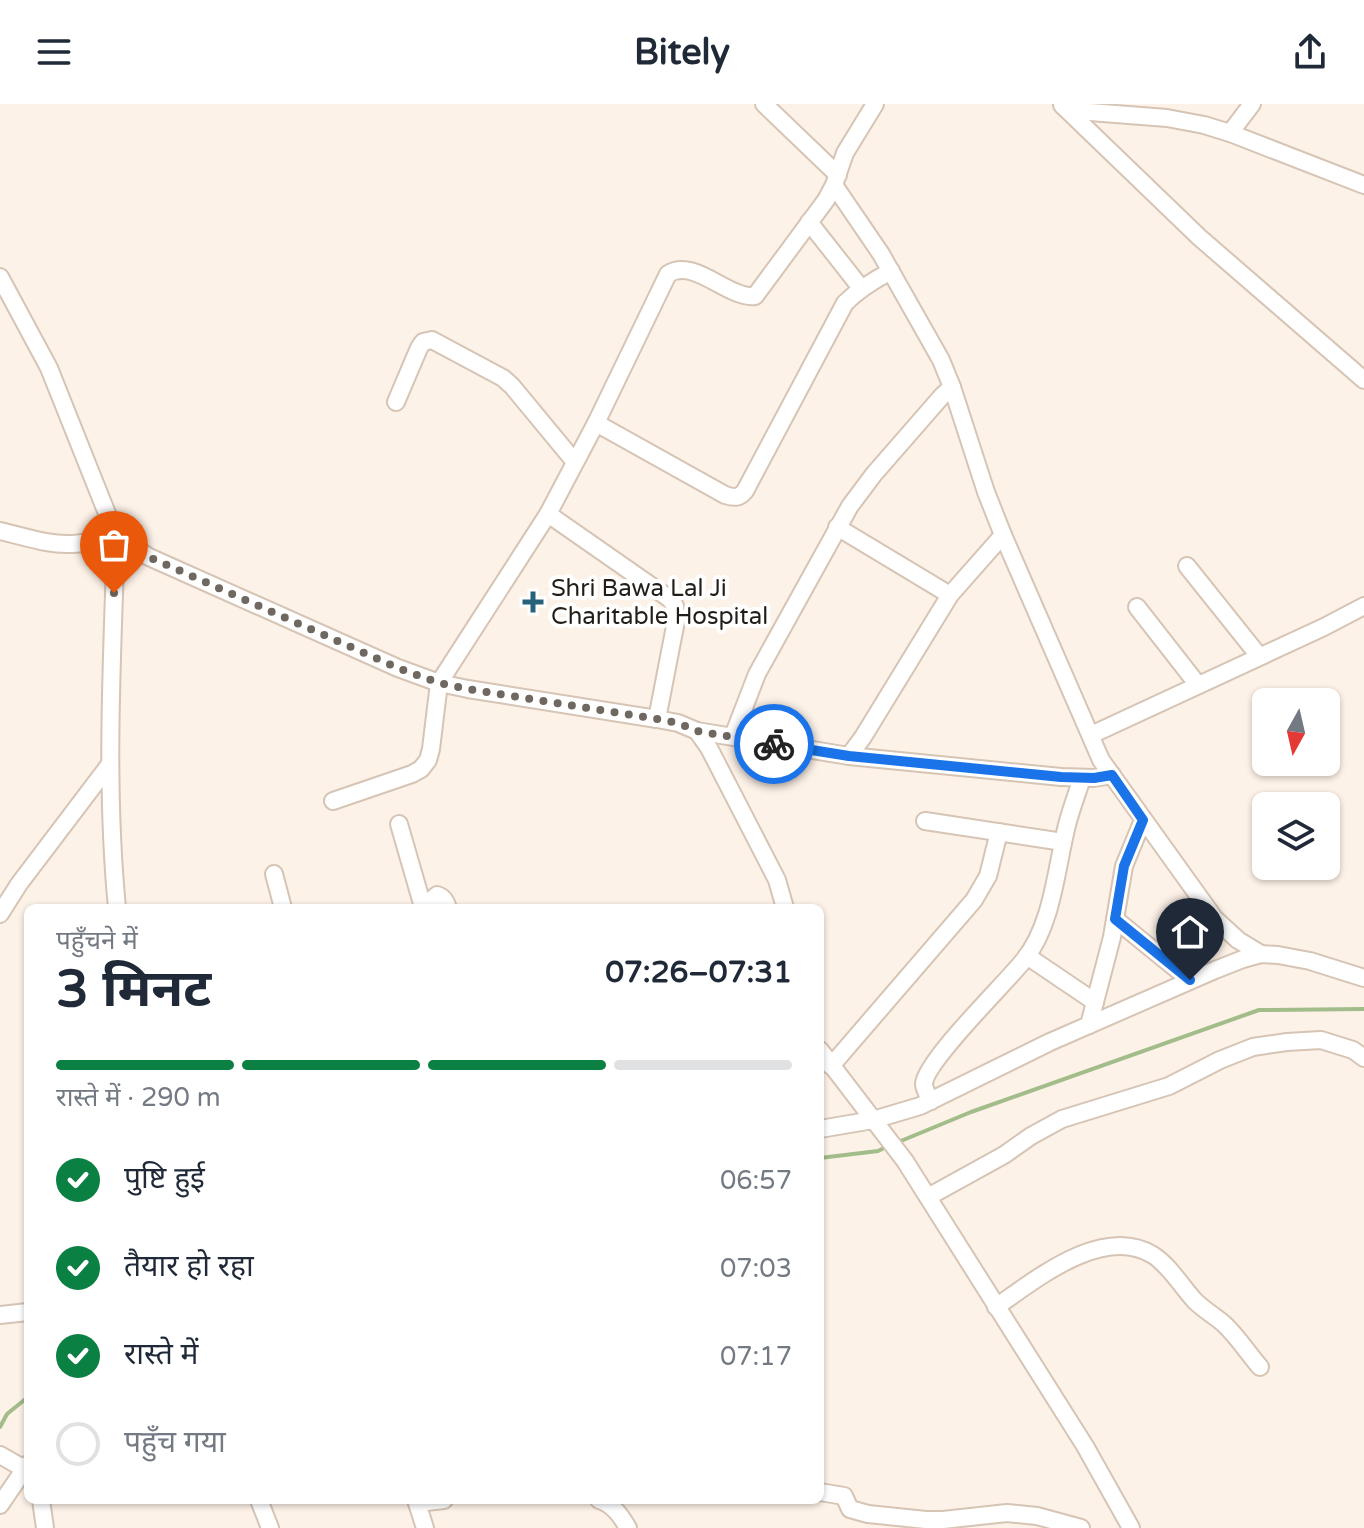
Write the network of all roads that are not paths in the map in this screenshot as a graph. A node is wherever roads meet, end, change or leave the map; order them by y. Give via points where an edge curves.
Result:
1 (764, 104) edge
2 (875, 104) edge
3 (1252, 104) edge
4 (1061, 105) edge
5 (1230, 133) junction
6 (836, 180) junction
7 (1364, 185) edge
8 (809, 222) junction
9 (891, 271) junction
10 (0, 277) edge
11 (861, 288) junction
12 (1364, 380) edge
13 (952, 387) junction
14 (396, 402) dead end
15 (596, 423) junction
16 (574, 461) junction
17 (548, 514) junction
18 (837, 527) junction
19 (0, 531) edge
20 (1003, 535) junction
21 (116, 536) junction
22 (1187, 566) dead end
23 (950, 595) junction
24 (1364, 606) edge
25 (1137, 607) dead end
26 (1259, 656) junction
27 (439, 683) junction
28 (1198, 685) junction
29 (657, 719) junction
30 (697, 731) junction
31 (1091, 735) junction
32 (733, 736) junction
33 (849, 756) junction
34 (110, 764) junction
35 (1112, 775) junction
36 (1082, 778) junction
37 (333, 801) dead end
38 (1143, 820) junction
39 (925, 821) dead end
40 (399, 824) dead end
41 (999, 832) junction
42 (1063, 842) junction
43 (274, 874) dead end
44 (117, 904) edge
45 (282, 904) edge
46 (422, 904) edge
47 (427, 904) edge
48 (446, 904) edge
49 (784, 904) edge
50 (0, 914) edge
51 (1115, 919) junction
52 (1261, 954) junction
53 (1027, 956) junction
54 (1364, 978) edge
55 (1190, 980) junction
56 (1095, 1002) junction
57 (1089, 1025) junction
58 (824, 1056) edge
59 (1364, 1058) edge
60 (831, 1066) junction
61 (931, 1101) junction
62 (877, 1125) junction
63 (824, 1129) edge
64 (928, 1197) junction
65 (996, 1307) junction
66 (24, 1312) edge
67 (0, 1315) edge
68 (1260, 1367) dead end
69 (0, 1455) edge
70 (24, 1467) edge
71 (24, 1469) edge
72 (824, 1492) edge
73 (42, 1504) edge
74 (261, 1504) edge
75 (269, 1504) edge
76 (418, 1504) edge
77 (608, 1504) edge
78 (0, 1505) edge
79 (45, 1528) edge
80 (270, 1528) edge
81 (278, 1528) edge
82 (425, 1528) edge
83 (628, 1528) edge
84 (1081, 1528) edge
85 (1131, 1528) edge

1 - 6 street
2 - 6 street via 845,153
3 - 5 street
4 - 5 street via 1186,121
4 - 12 street via 1199,237
5 - 7 street
6 - 8 street
6 - 9 street
8 - 11 street
8 - 15 street via 755,296 686,270 668,274
9 - 11 street
9 - 13 street
10 - 21 street via 49,368
11 - 15 street via 845,303 741,496 725,495
13 - 18 street via 874,474
13 - 20 street
14 - 16 street via 419,348 432,340 503,378
15 - 16 street
16 - 17 street
17 - 27 street
17 - 29 street via 675,606
18 - 23 street
18 - 32 street via 757,674
19 - 21 street via 69,545
20 - 23 street
20 - 31 street
21 - 27 street via 149,557
21 - 34 street
22 - 26 street
23 - 33 street
24 - 26 street
25 - 28 street
26 - 28 street
27 - 29 street
27 - 37 street via 431,749 421,769
28 - 31 street
29 - 30 street
30 - 32 street
30 - 49 street via 777,880
31 - 35 street
32 - 33 street
33 - 36 street
34 - 44 street
34 - 50 street
35 - 36 street
35 - 38 street
36 - 42 street
38 - 51 street via 1124,866
38 - 52 street via 1215,919
39 - 41 street
40 - 46 street
41 - 42 street
41 - 60 street via 988,876 974,900
42 - 53 street via 1044,922
43 - 45 street
47 - 48 street via 437,895
51 - 55 street
51 - 56 street
52 - 54 street via 1310,961
52 - 55 street
53 - 56 street
53 - 61 street via 927,1075 924,1085
55 - 57 street
56 - 57 street
57 - 61 street
58 - 60 street
59 - 64 street via 1321,1040 1253,1047 1169,1086 1062,1119
60 - 62 street
61 - 62 street
62 - 63 street
62 - 64 street
64 - 65 street
65 - 68 street via 1056,1266 1089,1252 1137,1248 1164,1265
65 - 85 street
66 - 67 street
69 - 70 street
71 - 78 street
72 - 84 street via 839,1493 850,1509 868,1514 943,1520 1007,1513
73 - 79 street
74 - 80 street
75 - 81 street
76 - 82 street
77 - 83 street

